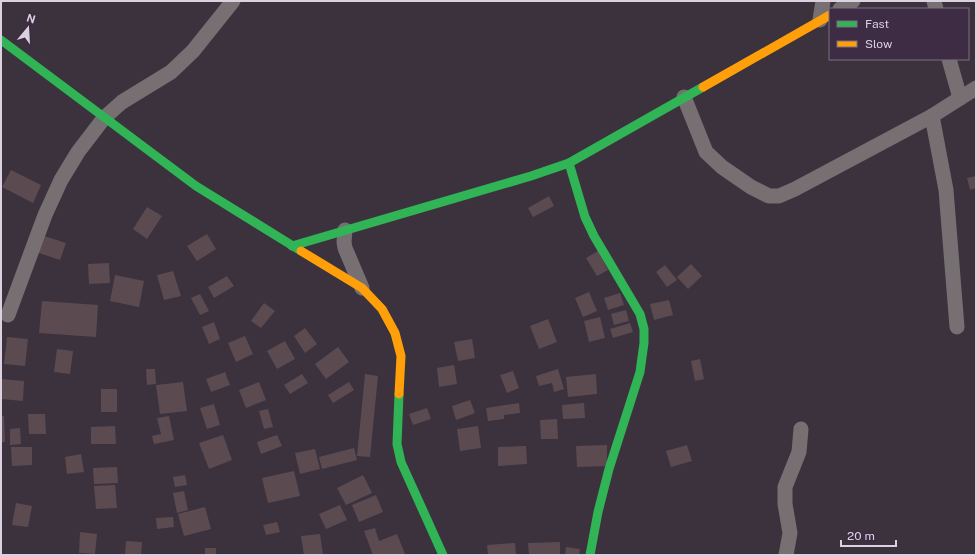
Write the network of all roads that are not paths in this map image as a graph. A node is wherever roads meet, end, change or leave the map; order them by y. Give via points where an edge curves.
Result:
1 (234, 1) edge
2 (823, 1) edge
3 (854, 1) edge
4 (842, 8) edge
5 (825, 17) edge
6 (1, 40) edge
7 (949, 60) edge
8 (976, 88) edge
9 (684, 97) junction
10 (960, 98) junction
11 (932, 116) junction
12 (104, 118) junction
13 (569, 163) junction
14 (345, 230) junction
15 (292, 246) junction
16 (362, 288) junction
17 (8, 315) dead end
18 (957, 327) dead end
19 (801, 429) dead end
20 (443, 555) edge
21 (590, 555) edge
22 (786, 555) edge

1 - 12 street via 193,51 171,72 122,102
2 - 5 street
3 - 4 street
5 - 9 street
6 - 12 street
7 - 10 street
8 - 10 street
9 - 11 street via 706,152 750,187 769,196 779,196 795,189
9 - 13 street
10 - 11 street
11 - 18 street via 946,190
12 - 15 street via 196,186
12 - 17 street via 61,180 45,215
13 - 14 street
13 - 21 street via 585,217 640,314 644,328 640,369 606,481
14 - 15 street
14 - 16 street via 345,248
15 - 16 street
16 - 20 street via 382,309 395,332 401,356 397,444 401,462
19 - 22 street via 799,452 785,487 790,533

